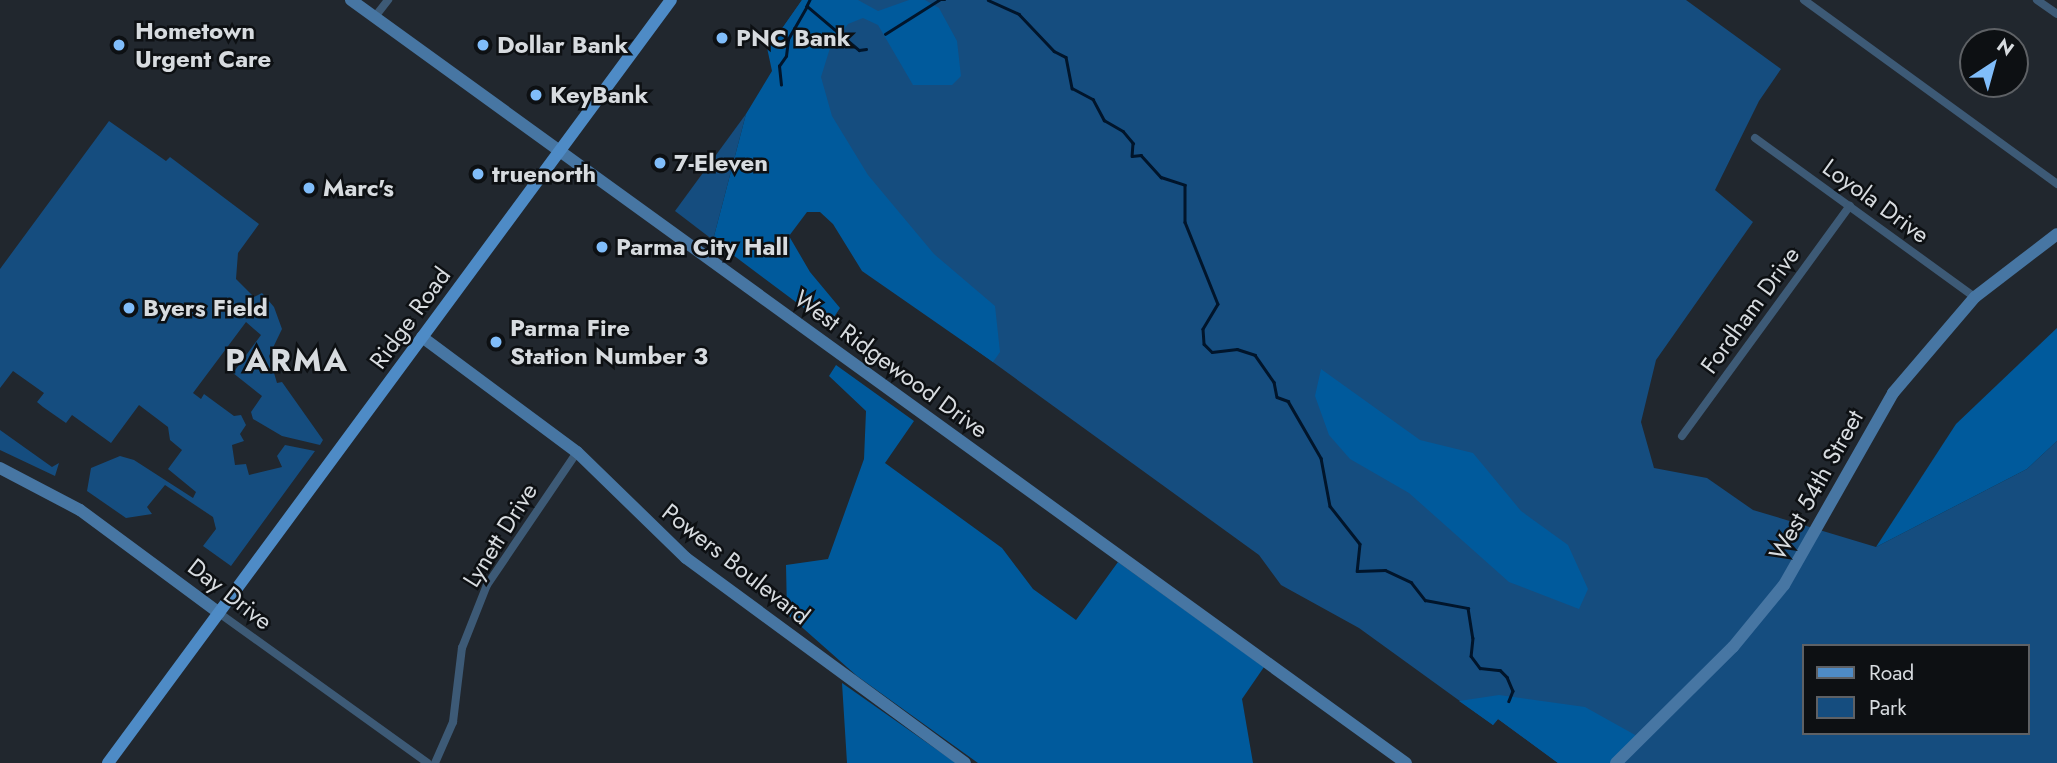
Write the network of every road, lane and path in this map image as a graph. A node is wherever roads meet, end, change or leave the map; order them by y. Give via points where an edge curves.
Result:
1 (351, 0) edge
2 (388, 0) edge
3 (671, 0) edge
4 (1804, 0) edge
5 (2037, 0) edge
6 (2057, 15) edge
7 (374, 18) junction
8 (1755, 138) dead end
9 (560, 150) junction
10 (2057, 184) edge
11 (1850, 206) junction
12 (2057, 234) edge
13 (1975, 297) junction
14 (422, 337) junction
15 (1682, 436) dead end
16 (577, 452) junction
17 (0, 468) edge
18 (219, 613) junction
19 (108, 763) edge
20 (428, 763) edge
21 (435, 763) edge
22 (965, 763) edge
23 (1406, 763) edge
24 (1616, 763) edge

1 - 7 street, West Ridgewood Drive
2 - 7 street
3 - 9 main road, Ridge Road
4 - 10 street
5 - 6 street
7 - 9 street, West Ridgewood Drive
8 - 11 street, Loyola Drive
9 - 14 main road, Ridge Road
9 - 23 street, West Ridgewood Drive
11 - 13 street, Loyola Drive
11 - 15 street, Fordham Drive
12 - 13 street, West 54th Street
13 - 24 street, West 54th Street via 1893,393 1784,585 1733,647
14 - 16 street, Powers Boulevard
14 - 18 main road, Ridge Road
16 - 21 street, Lynett Drive via 486,587 462,648 453,722
16 - 22 street, Powers Boulevard via 673,547
17 - 18 street, Day Drive via 100,523
18 - 19 main road, Ridge Road
18 - 20 street, Day Drive

